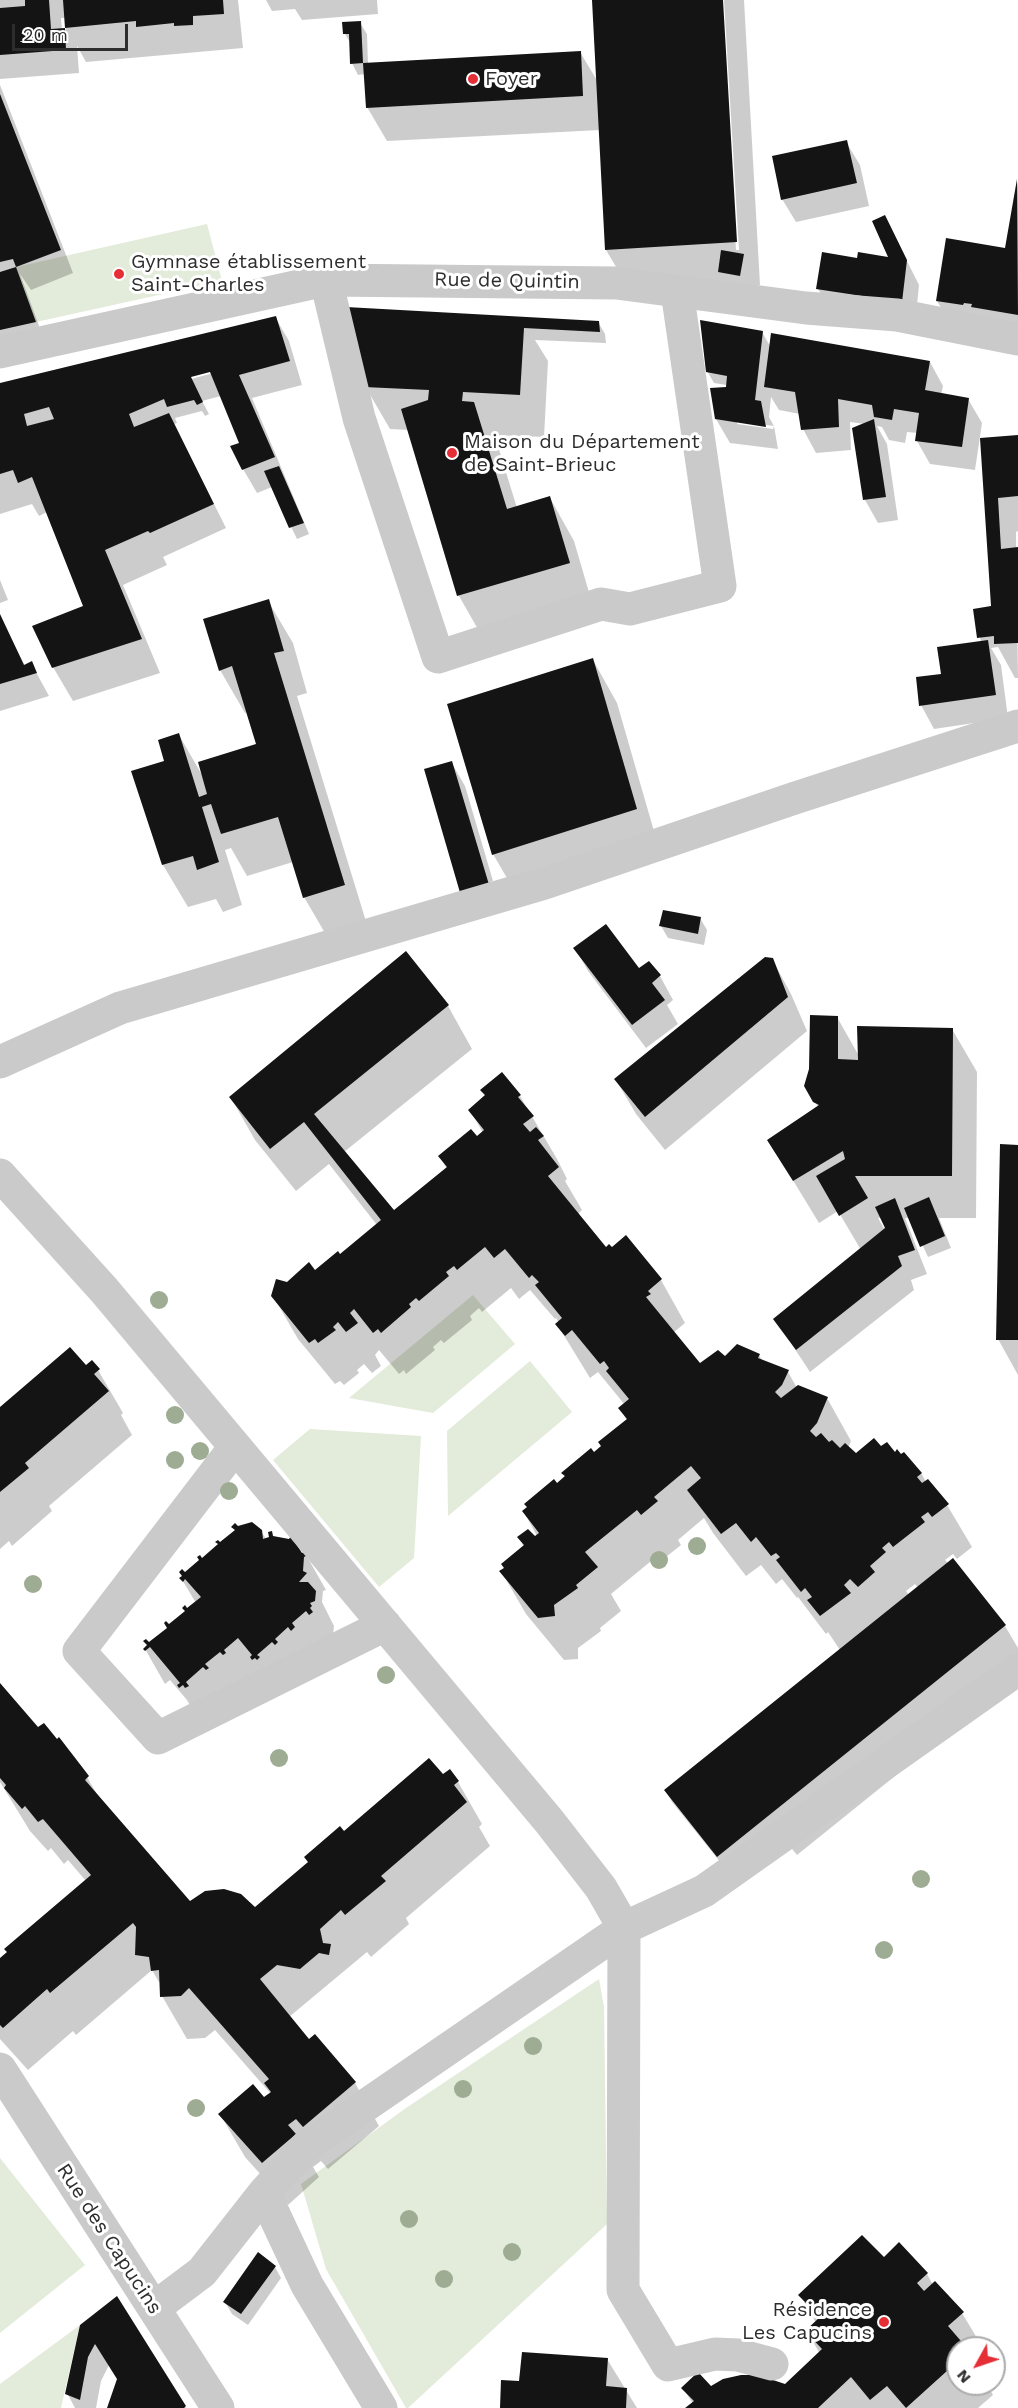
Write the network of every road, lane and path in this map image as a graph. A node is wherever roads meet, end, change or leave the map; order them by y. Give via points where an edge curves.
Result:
1 (327, 280) junction
2 (677, 291) junction
3 (1018, 339) edge
4 (0, 352) edge
5 (1018, 726) edge
6 (0, 1062) edge
7 (0, 1175) edge
8 (236, 1447) junction
9 (385, 1625) junction
10 (1018, 1669) edge
11 (624, 1928) junction
12 (0, 2069) edge
13 (264, 2193) junction
14 (154, 2308) junction
15 (772, 2364) dead end
16 (219, 2408) edge
17 (381, 2408) edge

1 - 2 street, Rue de Quintin via 616,283
1 - 2 street via 359,418 438,657 601,604 630,609 720,586
1 - 4 street, Rue de Quintin
2 - 3 street, Rue de Quintin via 897,315
5 - 6 street via 545,883 120,1008
7 - 8 street via 104,1290
8 - 9 street
8 - 9 street via 79,1651 158,1738
9 - 11 street via 549,1821 601,1888
10 - 11 street via 704,1891
11 - 13 street via 308,2145
11 - 15 street via 623,2290 668,2364 715,2354
12 - 14 street, Rue des Capucins
13 - 14 street via 202,2272
13 - 17 street via 307,2285
14 - 16 street, Rue des Capucins

